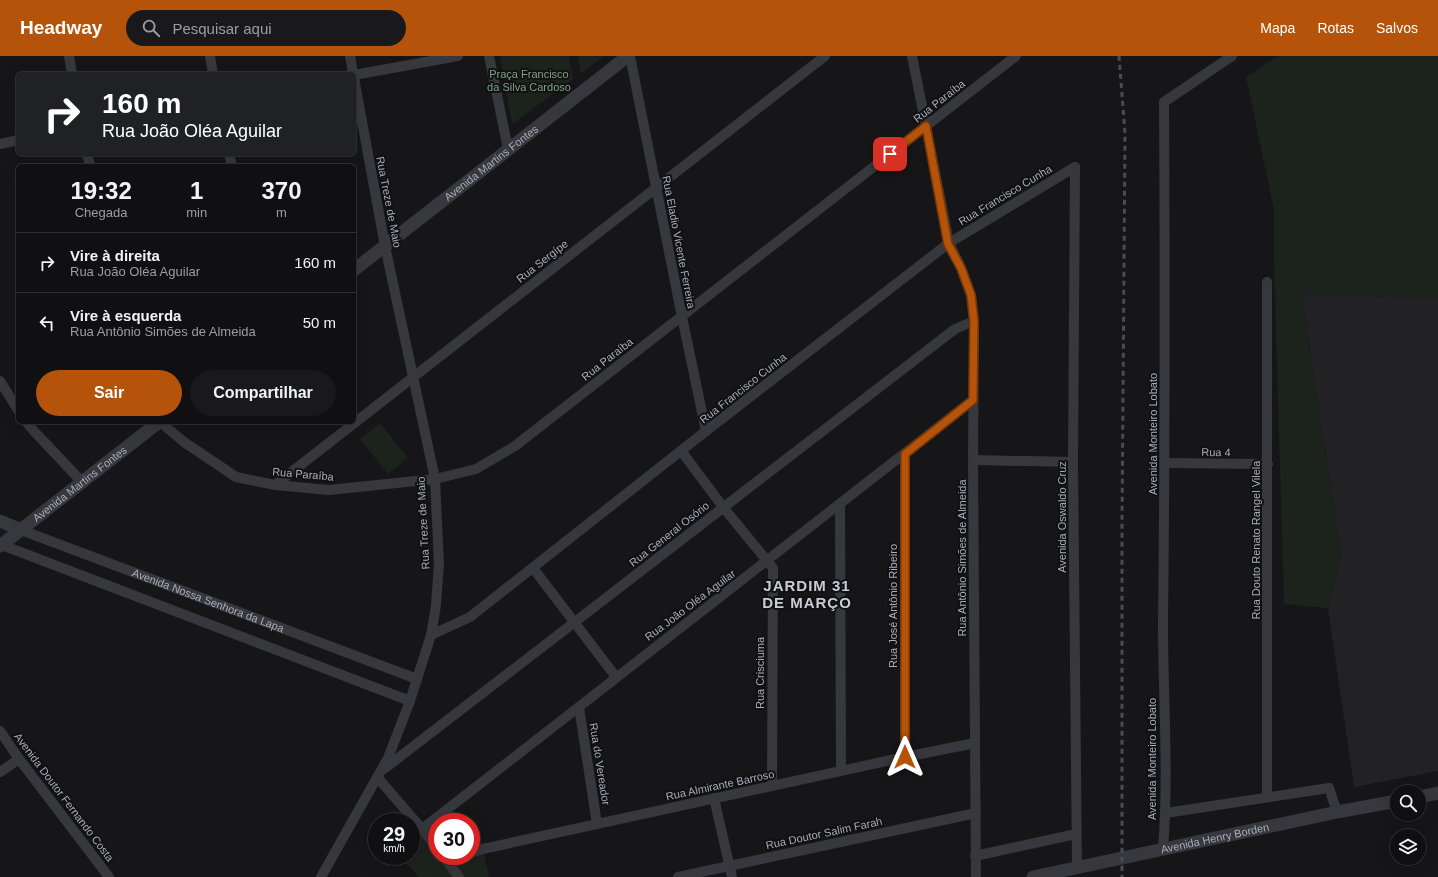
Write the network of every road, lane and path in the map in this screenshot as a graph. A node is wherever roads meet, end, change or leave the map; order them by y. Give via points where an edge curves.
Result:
1 (68, 56) edge
2 (210, 56) edge
3 (350, 56) edge
4 (458, 56) edge
5 (489, 56) edge
6 (629, 56) edge
7 (824, 56) edge
8 (912, 56) edge
9 (1016, 56) edge
10 (1232, 56) edge
11 (72, 72) edge
12 (214, 72) edge
13 (354, 72) edge
14 (356, 74) edge
15 (356, 89) edge
16 (926, 126) junction
17 (16, 140) edge
18 (0, 144) edge
19 (508, 149) junction
20 (1075, 166) joint
21 (656, 188) junction
22 (948, 244) junction
23 (385, 246) junction
24 (356, 268) edge
25 (1267, 282) dead end
26 (682, 316) junction
27 (974, 321) junction
28 (414, 376) junction
29 (0, 381) edge
30 (973, 400) junction
31 (16, 407) edge
32 (356, 421) edge
33 (28, 424) edge
34 (156, 424) edge
35 (162, 424) edge
36 (353, 424) edge
37 (706, 431) junction
38 (682, 452) junction
39 (905, 454) junction
40 (973, 460) junction
41 (1073, 462) junction
42 (1165, 463) junction
43 (1268, 464) junction
44 (435, 479) junction
45 (82, 482) junction
46 (275, 485) junction
47 (840, 505) junction
48 (723, 507) junction
49 (0, 521) edge
50 (21, 530) junction
51 (1, 546) edge
52 (767, 562) junction
53 (534, 568) junction
54 (575, 623) junction
55 (431, 635) junction
56 (616, 677) junction
57 (417, 679) junction
58 (410, 701) junction
59 (579, 708) junction
60 (0, 731) edge
61 (975, 743) junction
62 (905, 757) junction
63 (19, 759) junction
64 (841, 771) junction
65 (0, 772) edge
66 (379, 774) junction
67 (772, 786) junction
68 (1438, 793) edge
69 (1426, 796) edge
70 (1267, 797) junction
71 (714, 798) junction
72 (1390, 802) edge
73 (1337, 812) junction
74 (976, 813) junction
75 (1166, 813) junction
76 (597, 824) junction
77 (422, 829) junction
78 (1076, 834) junction
79 (428, 837) edge
80 (1163, 849) junction
81 (480, 850) edge
82 (976, 856) junction
83 (450, 865) edge
84 (729, 866) junction
85 (1077, 868) junction
86 (109, 877) edge
87 (321, 877) edge
88 (459, 877) edge
89 (678, 877) edge
90 (732, 877) edge
91 (976, 877) edge
92 (1033, 877) edge

1 - 11 street
2 - 12 street
3 - 13 street
4 - 14 street
5 - 19 street
6 - 19 street, Avenida Martins Fontes
6 - 21 street, Rua Eladio Vicente Ferreira
7 - 21 street, Rua Sergípe
8 - 16 street, Rua Antônio Simões de Almeida
9 - 16 street, Rua Paraíba
10 - 42 street, Avenida Monteiro Lobato via 1164,102
15 - 23 street, Rua Treze de Maio
16 - 22 street, Rua Antônio Simões de Almeida
16 - 26 street, Rua Paraíba
17 - 18 street
19 - 23 street, Avenida Martins Fontes
20 - 22 street, Rua Francisco Cunha
20 - 41 street, Avenida Oswaldo Cruz
21 - 26 street, Rua Eladio Vicente Ferreira
21 - 28 street, Rua Sergípe
22 - 27 street, Rua Antônio Simões de Almeida via 971,295
22 - 37 street, Rua Francisco Cunha
23 - 24 street, Avenida Martins Fontes
23 - 28 street, Rua Treze de Maio
25 - 43 street, Rua Douto Renato Rangel Vilela
26 - 37 street, Rua Eladio Vicente Ferreira
26 - 44 street, Rua Paraíba via 515,446 476,469
27 - 30 street, Rua Antônio Simões de Almeida
27 - 48 street, Rua General Osório via 955,329
28 - 32 street, Rua Sergípe
28 - 44 street, Rua Treze de Maio
29 - 31 street
30 - 39 street, Rua João Oléa Aguilar
30 - 40 street, Rua Antônio Simões de Almeida
33 - 45 street
34 - 45 street, Avenida Martins Fontes
35 - 46 street, Rua Paraíba via 236,477
36 - 46 street, Rua Sergípe
37 - 38 street, Rua Francisco Cunha
38 - 48 street
38 - 53 street, Rua Francisco Cunha
39 - 47 street, Rua João Oléa Aguilar
39 - 62 street, Rua José Antônio Ribeiro
40 - 41 street
40 - 61 street, Rua Antônio Simões de Almeida
41 - 78 street, Avenida Oswaldo Cruz
42 - 43 street, Rua 4
42 - 75 street, Avenida Monteiro Lobato via 1163,661
43 - 70 street, Rua Douto Renato Rangel Vilela
44 - 46 street, Rua Paraíba via 329,490
44 - 55 street, Rua Treze de Maio via 439,564
45 - 50 street, Avenida Martins Fontes
47 - 52 street, Rua João Oléa Aguilar
47 - 64 street
48 - 52 street
48 - 54 street, Rua General Osório
49 - 50 street, Avenida Nossa Senhora da Lapa
50 - 51 street, Avenida Martins Fontes
50 - 57 street, Avenida Nossa Senhora da Lapa
51 - 58 street, Avenida Nossa Senhora da Lapa
52 - 56 street, Rua João Oléa Aguilar
52 - 67 street, Rua Crisciuma via 772,568
53 - 54 street
53 - 55 street, Rua Francisco Cunha via 470,617
54 - 56 street
54 - 66 street, Rua General Osório
55 - 57 street, Rua Treze de Maio
56 - 59 street, Rua João Oléa Aguilar
57 - 58 street, Rua Treze de Maio
58 - 66 street, Rua Treze de Maio
59 - 76 street, Rua do Vereador
59 - 77 street, Rua João Oléa Aguilar
60 - 63 street, Avenida Doutor Fernando Costa
61 - 62 street, Rua Almirante Barroso
61 - 74 street, Rua Antônio Simões de Almeida
62 - 64 street, Rua Almirante Barroso
63 - 65 street
63 - 86 street, Avenida Doutor Fernando Costa
64 - 67 street, Rua Almirante Barroso
66 - 77 street
66 - 87 street, Rua Treze de Maio
67 - 71 street, Rua Almirante Barroso
68 - 69 street
70 - 73 street via 1329,788
70 - 75 street
71 - 76 street, Rua Almirante Barroso
71 - 84 street
72 - 73 street, Avenida Henry Borden
73 - 80 street, Avenida Henry Borden
74 - 82 street, Rua Antônio Simões de Almeida
74 - 84 street, Rua Doutor Salim Farah
75 - 80 street, Avenida Monteiro Lobato
76 - 81 street, Rua Almirante Barroso
77 - 79 street
78 - 82 street
78 - 85 street, Avenida Oswaldo Cruz
80 - 85 street, Avenida Henry Borden
82 - 91 street, Rua Antônio Simões de Almeida
83 - 88 street
84 - 89 street, Rua Doutor Salim Farah
84 - 90 street
85 - 92 street, Avenida Henry Borden

